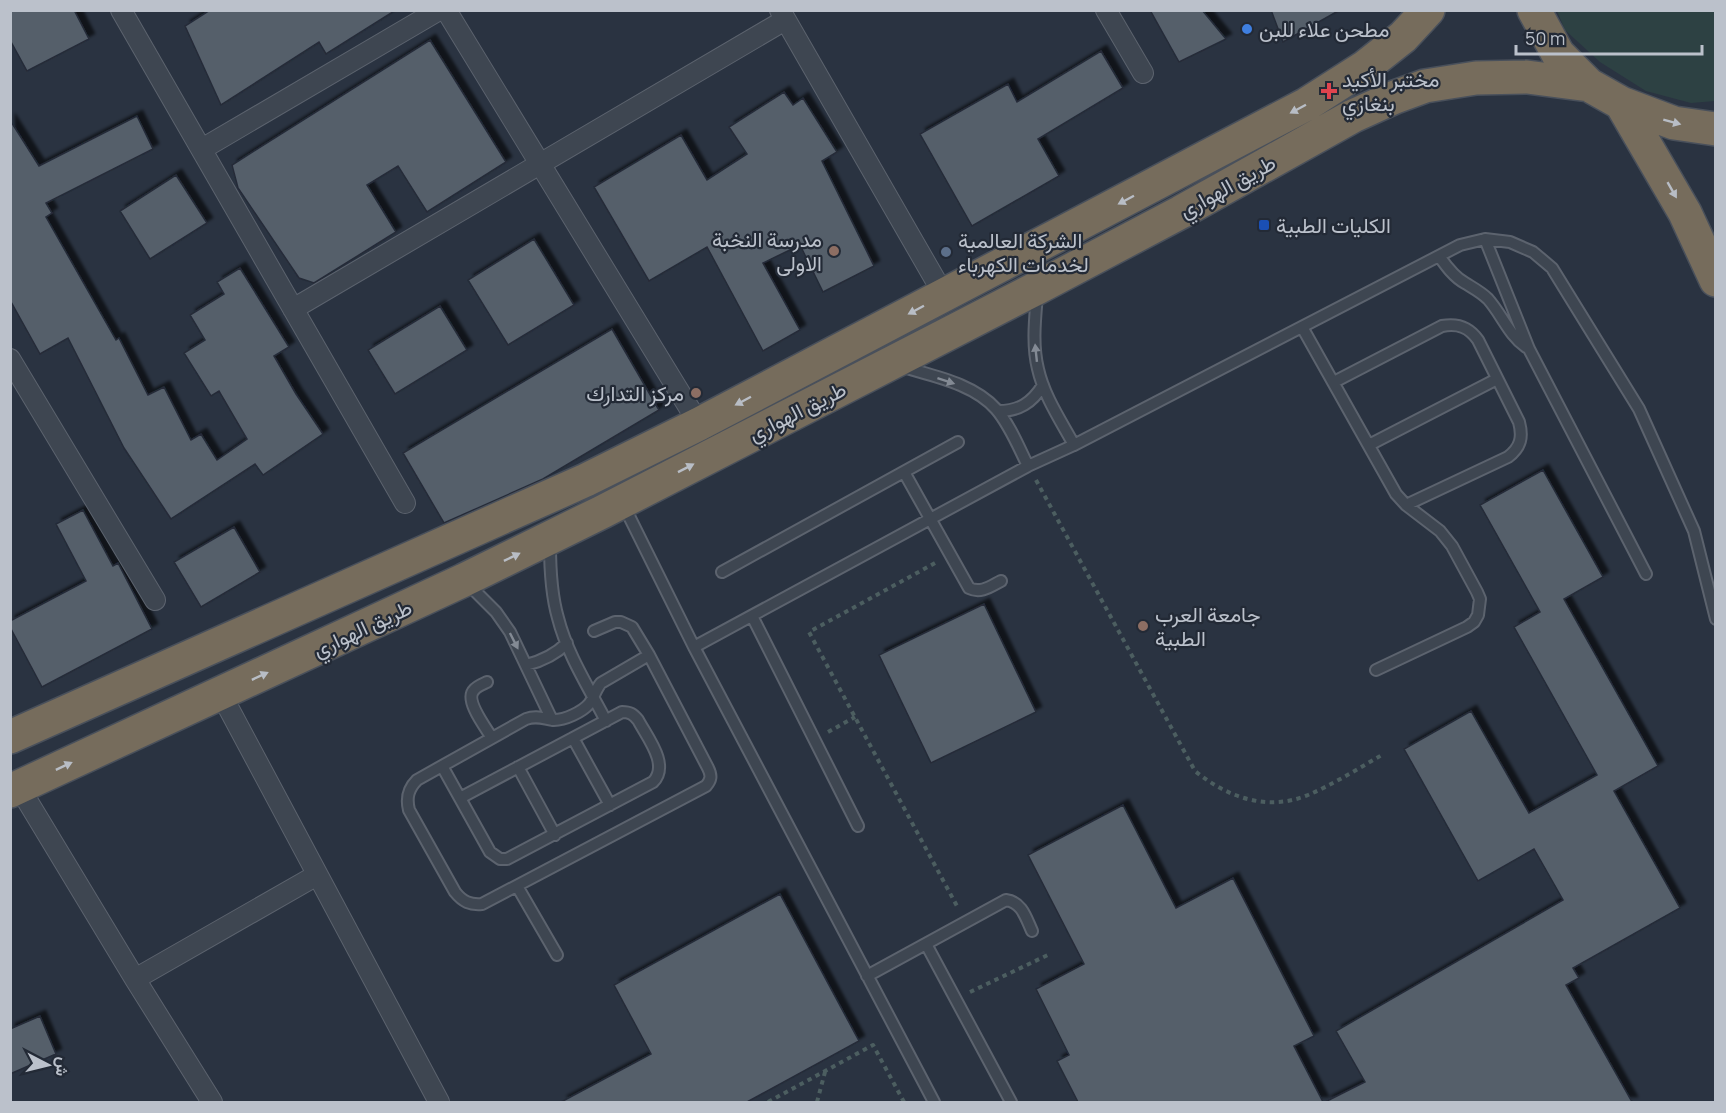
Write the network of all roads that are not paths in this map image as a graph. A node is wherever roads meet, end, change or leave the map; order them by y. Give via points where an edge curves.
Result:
1 (122, 10) edge
2 (439, 10) edge
3 (446, 10) edge
4 (1106, 10) edge
5 (1428, 10) edge
6 (1534, 10) edge
7 (782, 15) edge
8 (1143, 73) dead end
9 (1589, 86) junction
10 (1621, 103) junction
11 (1716, 129) edge
12 (201, 149) junction
13 (540, 165) junction
14 (1485, 239) junction
15 (1439, 256) junction
16 (1716, 280) edge
17 (1037, 288) junction
18 (944, 295) junction
19 (294, 309) junction
20 (1302, 327) junction
21 (1529, 349) junction
22 (10, 359) edge
23 (891, 363) junction
24 (1497, 379) junction
25 (1334, 382) junction
26 (1042, 385) junction
27 (998, 411) junction
28 (699, 424) junction
29 (958, 442) dead end
30 (1074, 445) junction
31 (1369, 445) junction
32 (1028, 466) junction
33 (904, 472) junction
34 (622, 501) junction
35 (405, 503) dead end
36 (1406, 505) junction
37 (930, 519) junction
38 (550, 538) junction
39 (722, 572) dead end
40 (1646, 574) dead end
41 (464, 580) junction
42 (1001, 581) dead end
43 (155, 600) dead end
44 (752, 616) junction
45 (1716, 620) edge
46 (594, 631) dead end
47 (567, 643) junction
48 (694, 647) junction
49 (649, 655) junction
50 (526, 664) junction
51 (1376, 670) dead end
52 (487, 682) dead end
53 (220, 694) junction
54 (593, 696) junction
55 (552, 720) junction
56 (606, 721) junction
57 (10, 737) edge
58 (492, 738) junction
59 (573, 738) junction
60 (442, 766) junction
61 (518, 767) junction
62 (15, 789) edge
63 (460, 798) junction
64 (610, 805) junction
65 (858, 826) dead end
66 (555, 835) junction
67 (317, 875) junction
68 (517, 886) junction
69 (1032, 931) dead end
70 (926, 944) junction
71 (557, 955) dead end
72 (867, 976) junction
73 (135, 979) junction
74 (212, 1102) edge
75 (439, 1102) edge
76 (934, 1102) edge
77 (1011, 1102) edge

1 - 12 street
2 - 12 street
3 - 13 street
4 - 8 street
5 -> 18 highway, طريق الهواري via 1403,38 1365,68 1307,104
6 - 9 highway via 1558,54
7 - 13 street
7 - 18 street
9 - 10 highway
9 - 17 highway, طريق الهواري via 1527,77 1476,78 1425,86 1353,116
10 -> 11 highway via 1674,123
10 -> 16 highway via 1685,213
12 - 19 street
13 - 19 street
13 - 28 street
14 - 15 lane via 1460,245
14 - 21 lane
14 - 45 lane via 1510,242 1533,252 1551,268 1639,409 1694,531
15 - 20 lane
15 - 21 lane via 1451,272 1487,298 1509,331
17 - 23 highway, طريق الهواري
26 -> 17 lane via 1035,349
18 -> 28 highway, طريق الهواري
19 - 35 street
20 - 25 lane
20 - 30 lane
21 - 40 lane
22 - 43 street
23 -> 27 lane via 974,391
34 -> 23 highway, طريق الهواري
24 - 25 lane via 1473,333 1450,325
24 - 31 lane
24 - 36 lane via 1522,431 1519,447 1508,457
25 - 31 lane
26 - 27 lane via 1030,402 1020,408
26 - 30 lane
27 - 32 lane
28 - 57 highway, طريق الهواري via 586,480
29 - 33 lane
30 - 32 lane
31 - 36 lane
32 - 37 lane
33 - 37 lane
33 - 39 lane
34 - 38 highway, طريق الهواري
34 - 48 lane
36 - 51 lane via 1440,531 1452,546 1477,592 1480,607 1474,622 1467,627
37 - 42 lane via 969,588 983,590
37 - 44 lane
41 -> 38 highway, طريق الهواري
38 - 47 lane via 553,594
41 -> 50 lane via 496,612
53 -> 41 highway, طريق الهواري
44 - 48 lane
44 - 65 lane
46 - 49 lane via 615,622 627,624
47 - 50 lane via 549,657
47 - 54 lane
48 - 72 lane
49 - 54 lane via 601,683
49 - 68 lane via 710,773 710,781
50 - 55 lane
52 - 58 lane via 472,692 471,700
62 -> 53 highway, طريق الهواري
53 - 67 street
54 - 55 lane via 584,708 564,719
54 - 56 lane
55 - 58 lane via 532,717
56 - 59 lane
56 - 64 lane via 622,712 634,715 660,765 653,782
58 - 60 lane
59 - 61 lane
59 - 64 lane
60 - 63 lane
60 - 68 lane via 411,786 407,802 455,892 468,903 482,904
61 - 63 lane
61 - 66 lane
62 - 73 street
63 - 66 lane via 490,852 500,859 513,857
64 - 66 lane
67 - 73 street
67 - 75 street
68 - 71 lane
69 - 70 lane via 1022,909 1006,900
70 - 72 lane
70 - 77 lane
72 - 76 lane
73 - 74 street

